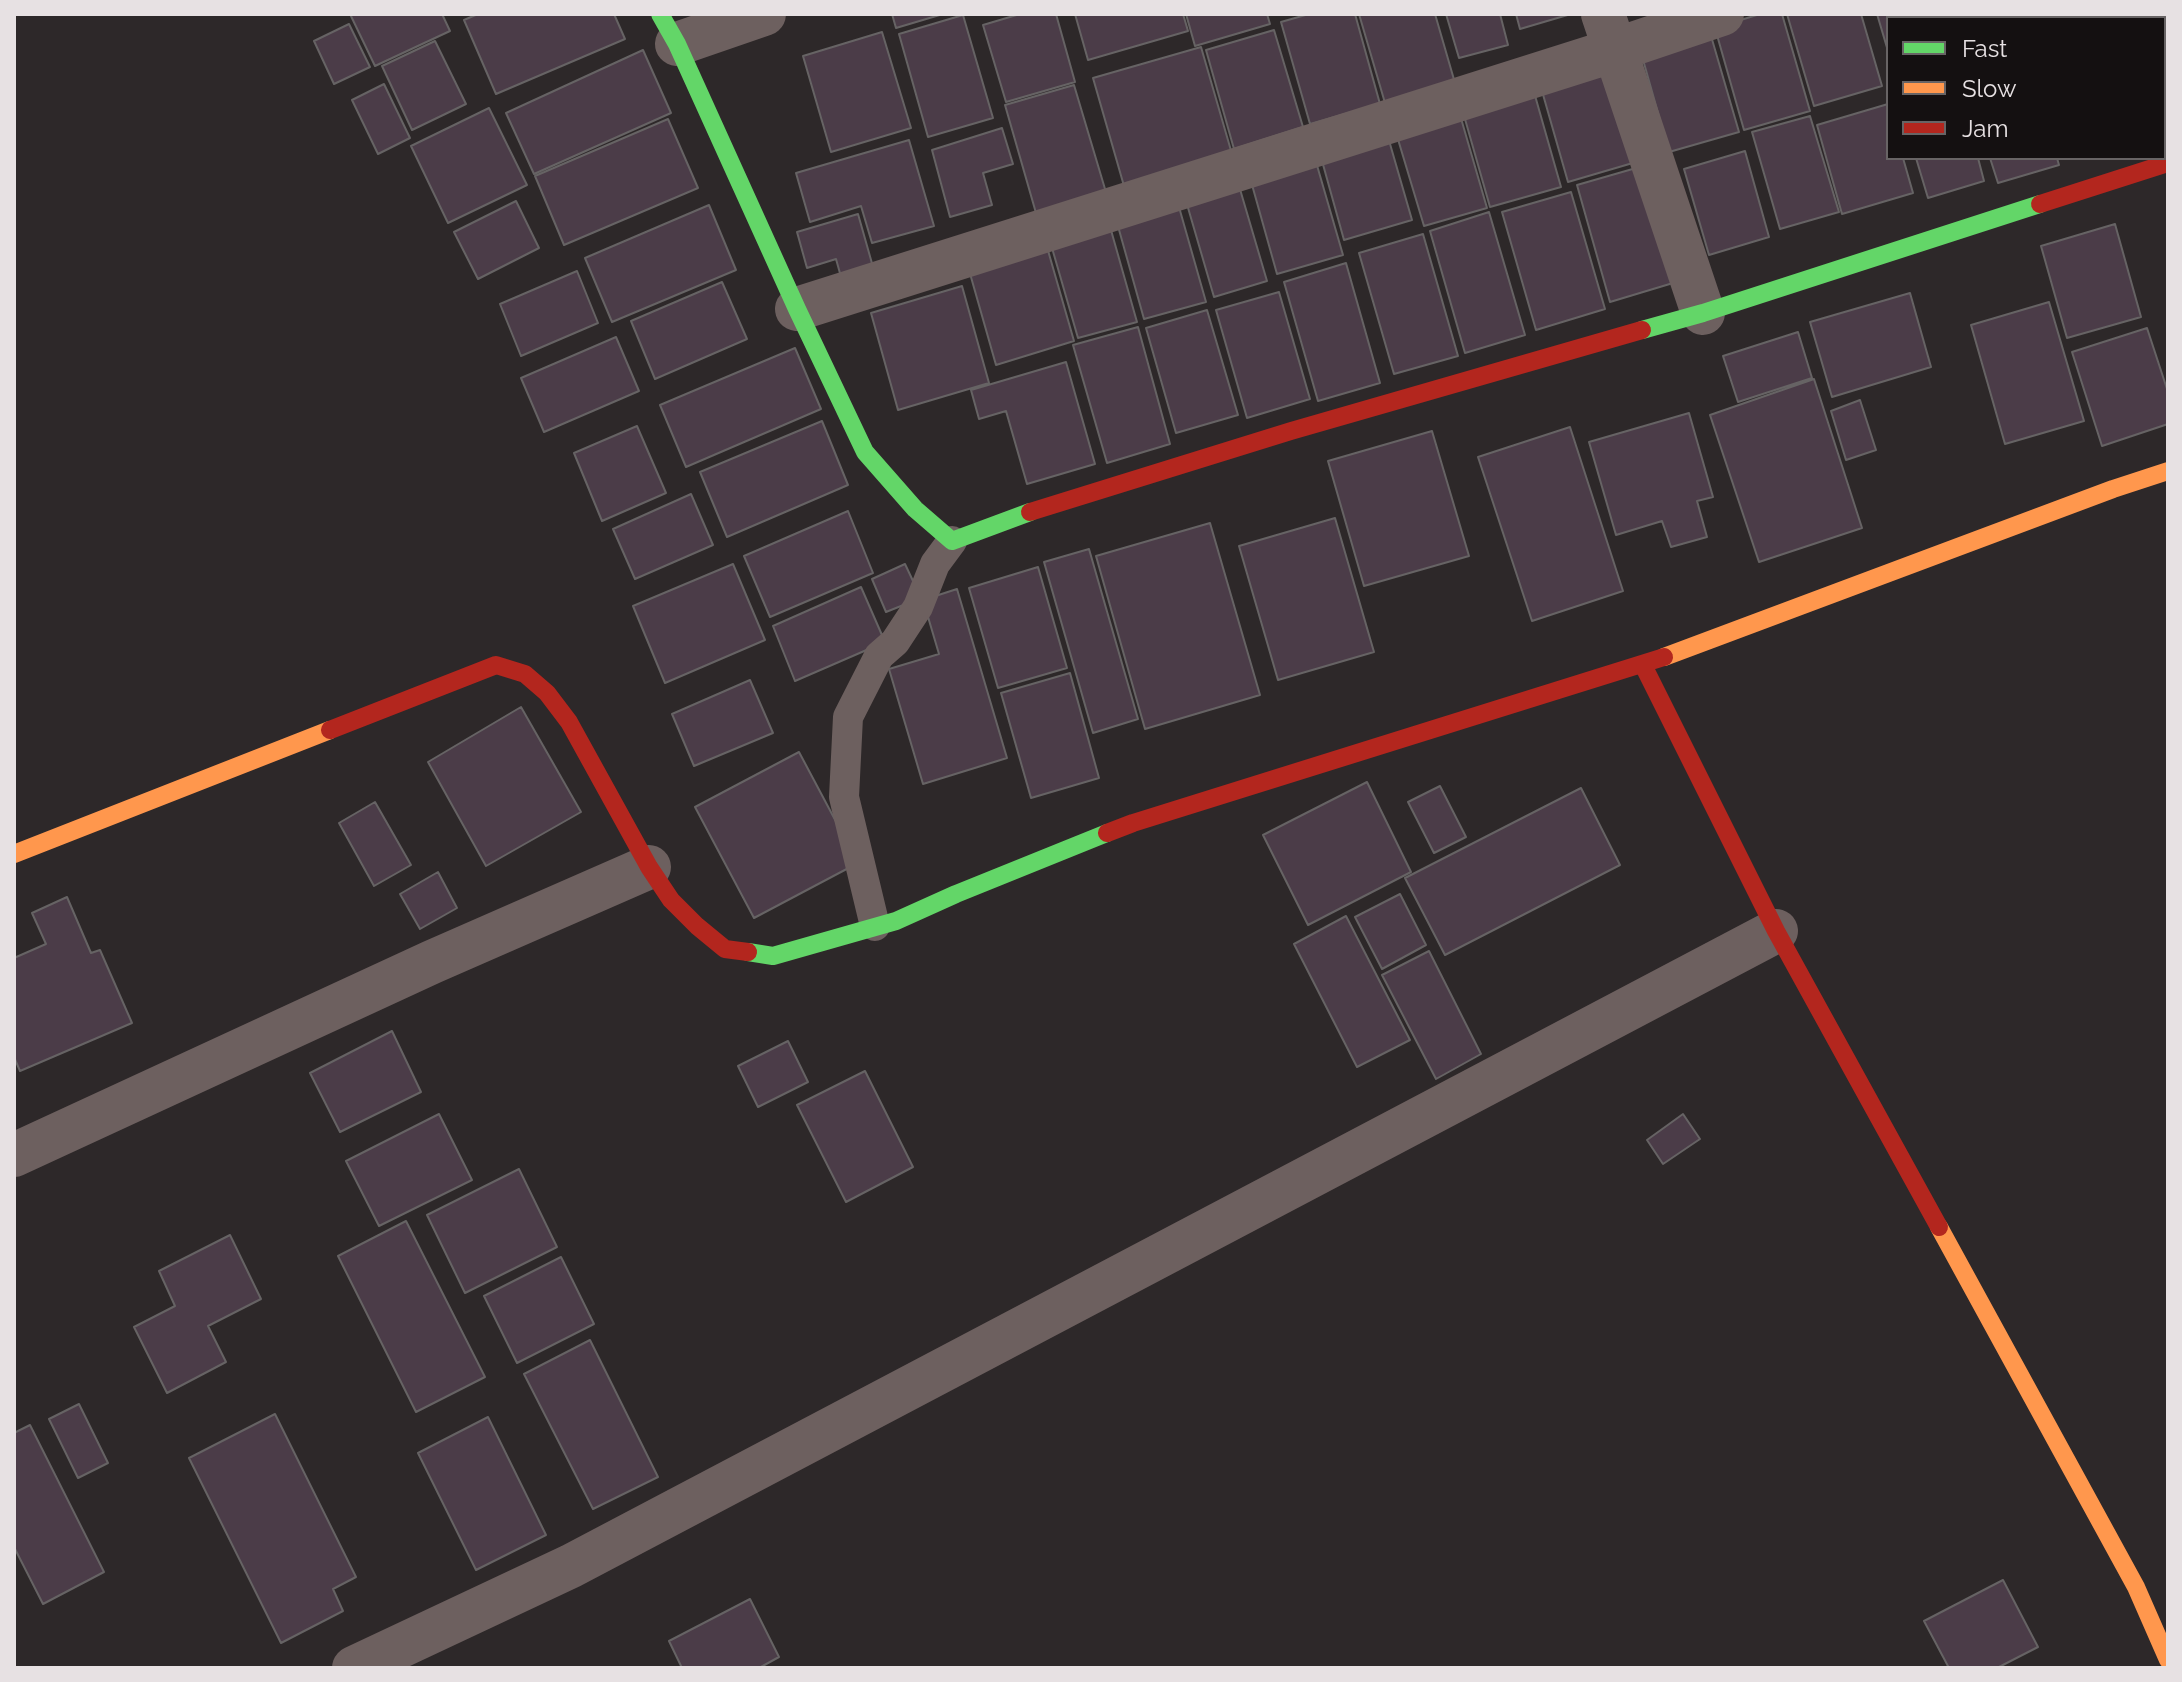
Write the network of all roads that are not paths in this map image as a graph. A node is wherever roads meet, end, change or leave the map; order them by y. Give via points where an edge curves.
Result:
1 (764, 14) edge
2 (1722, 14) edge
3 (669, 29) edge
4 (1609, 32) edge
5 (2168, 163) edge
6 (797, 309) junction
7 (1703, 313) junction
8 (2168, 471) edge
9 (952, 541) junction
10 (1643, 665) junction
11 (14, 854) edge
12 (649, 867) junction
13 (875, 926) junction
14 (1776, 931) junction
15 (14, 1155) edge
16 (2168, 1660) edge
17 (354, 1668) edge

1 - 3 street
2 - 4 street
3 - 6 street
4 - 6 street
4 - 7 street
5 - 7 street
6 - 9 street via 865,452 915,509
7 - 9 street via 1291,431
8 - 10 street
9 - 13 lane via 935,564 918,607 879,656 848,717 844,797
10 - 13 street via 1133,823
10 - 14 street
11 - 12 street via 496,665 525,674 569,722
12 - 13 street via 671,900 725,949 773,956
12 - 15 street
14 - 16 street via 2136,1587
14 - 17 street via 585,1559

